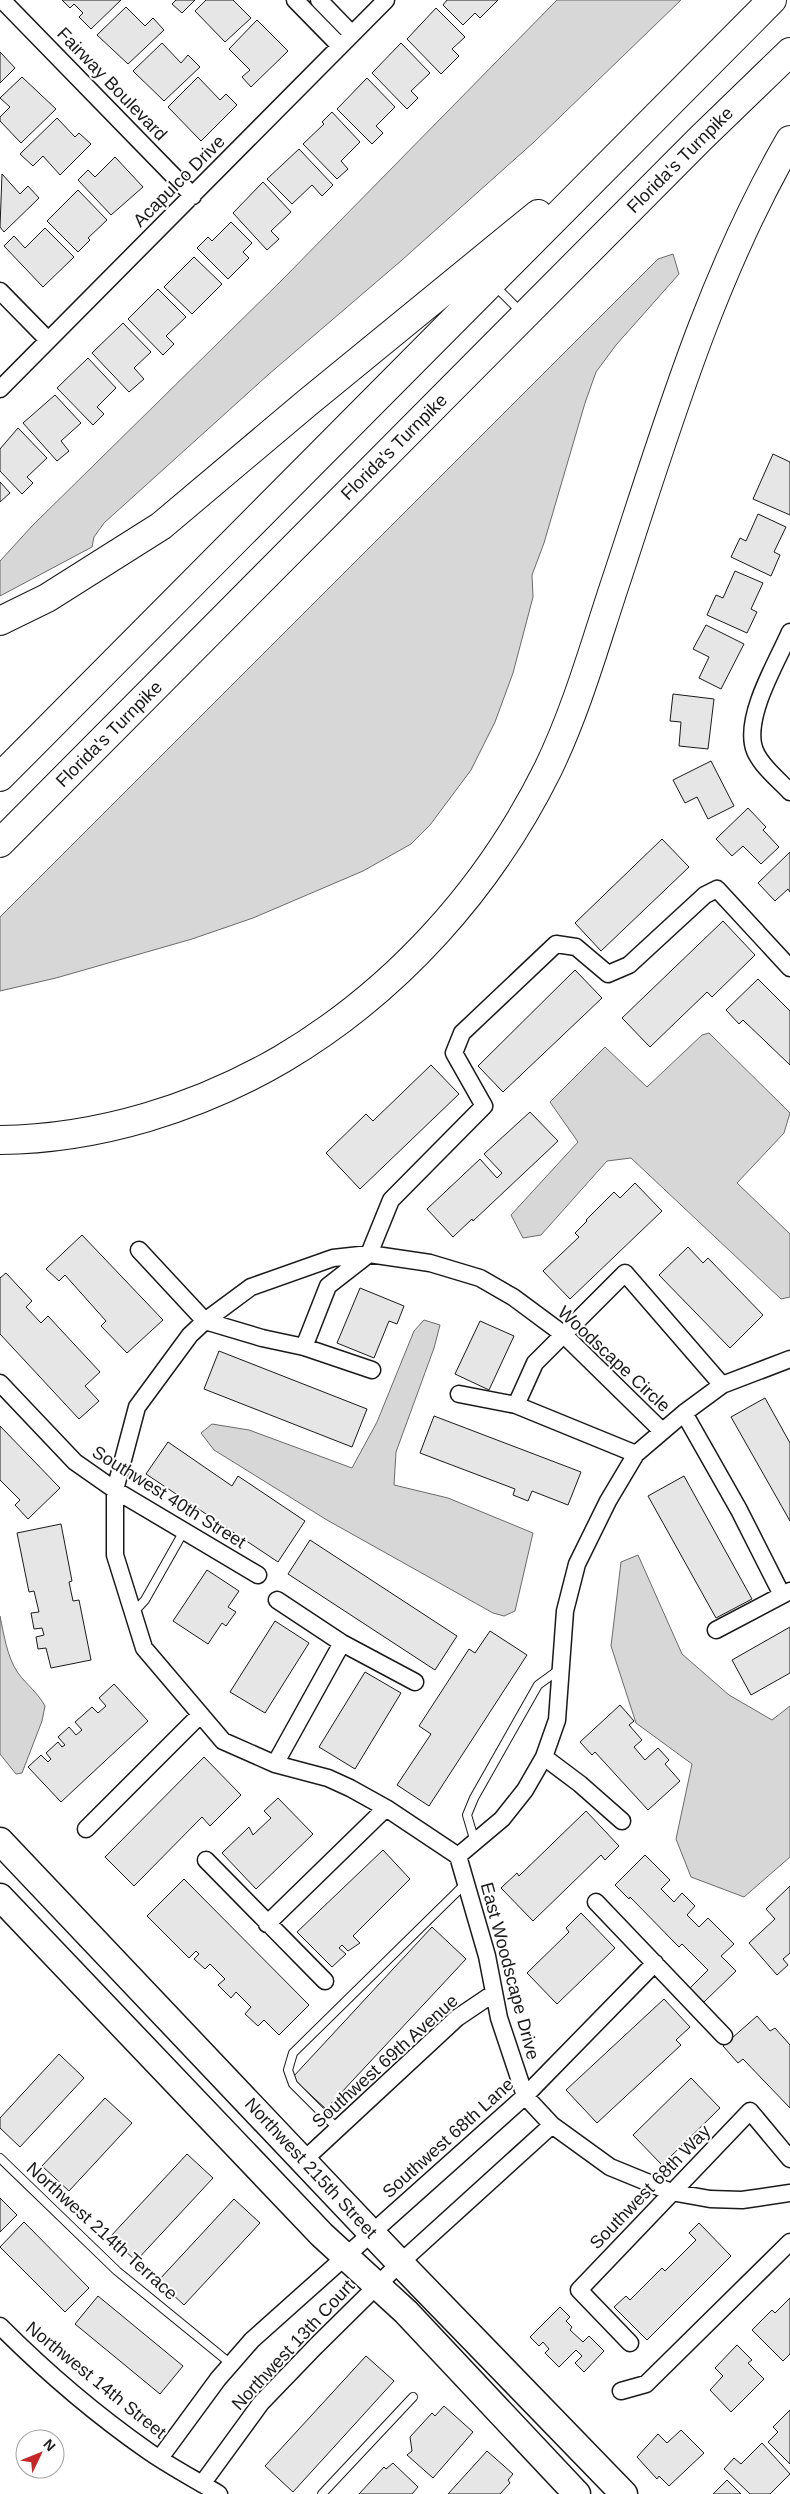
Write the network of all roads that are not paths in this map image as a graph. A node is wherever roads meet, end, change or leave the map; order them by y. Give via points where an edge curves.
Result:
1 (2, 0) edge
2 (294, 0) edge
3 (319, 0) edge
4 (386, 0) edge
5 (772, 0) edge
6 (352, 34) junction
7 (340, 46) junction
8 (790, 52) edge
9 (640, 131) junction
10 (790, 140) edge
11 (193, 196) junction
12 (492, 283) junction
13 (0, 291) edge
14 (525, 316) junction
15 (48, 340) junction
16 (0, 389) edge
17 (0, 621) edge
18 (790, 632) edge
19 (0, 777) edge
20 (790, 792) edge
21 (0, 843) edge
22 (790, 968) edge
23 (0, 1140) edge
24 (139, 1250) dead end
25 (370, 1254) junction
26 (205, 1321) junction
27 (563, 1334) junction
28 (304, 1348) junction
29 (790, 1359) edge
30 (372, 1370) dead end
31 (0, 1383) edge
32 (722, 1385) junction
33 (459, 1394) dead end
34 (516, 1406) junction
35 (684, 1413) junction
36 (662, 1431) junction
37 (636, 1454) junction
38 (115, 1490) junction
39 (184, 1531) junction
40 (258, 1575) dead end
41 (786, 1593) edge
42 (277, 1600) dead end
43 (133, 1614) junction
44 (716, 1630) dead end
45 (342, 1643) junction
46 (562, 1668) junction
47 (415, 1682) dead end
48 (200, 1715) junction
49 (544, 1757) junction
50 (276, 1764) junction
51 (386, 1808) junction
52 (622, 1821) dead end
53 (86, 1829) dead end
54 (0, 1841) edge
55 (476, 1842) junction
56 (458, 1856) junction
57 (206, 1860) dead end
58 (466, 1883) junction
59 (0, 1897) edge
60 (596, 1902) dead end
61 (267, 1924) junction
62 (655, 1964) junction
63 (325, 1982) dead end
64 (494, 1993) junction
65 (724, 2036) dead end
66 (525, 2096) junction
67 (552, 2125) junction
68 (338, 2129) junction
69 (0, 2158) edge
70 (790, 2159) edge
71 (304, 2160) junction
72 (671, 2192) junction
73 (790, 2193) edge
74 (372, 2233) junction
75 (790, 2242) edge
76 (345, 2256) junction
77 (400, 2264) junction
78 (376, 2286) junction
79 (0, 2326) edge
80 (630, 2343) dead end
81 (231, 2364) junction
82 (621, 2391) dead end
83 (413, 2397) dead end
84 (160, 2458) junction
85 (202, 2484) junction
86 (219, 2494) edge
87 (322, 2494) edge
88 (577, 2494) edge
89 (624, 2494) edge

1 - 11 street, Fairway Boulevard
2 - 7 street
3 - 6 street
4 - 6 street, Acapulco Drive
5 - 9 highway
6 - 7 street, Acapulco Drive
7 - 11 street, Acapulco Drive
8 - 14 highway, Florida's Turnpike
9 - 12 highway
9 - 17 highway via 161,526 47,598
10 - 23 highway via 743,228 715,290 563,735 509,839 465,899 429,942 365,1001 261,1071 222,1090 137,1120 48,1137
11 - 15 street, Acapulco Drive
12 - 14 lane
12 - 19 highway
13 - 15 street
14 - 21 highway, Florida's Turnpike
15 - 16 street, Acapulco Drive
18 - 20 street via 754,716 753,745 764,765
22 - 25 street via 717,889 705,895 630,965 608,974 576,947 556,944 462,1033 454,1053 484,1106 391,1200
24 - 26 street
25 - 26 street, Woodscape Circle via 333,1258 251,1287
25 - 27 street, Woodscape Circle via 430,1263 480,1278 513,1297
25 - 28 street via 328,1286
26 - 28 street
26 - 38 street, Woodscape Circle via 190,1335 137,1407
27 - 32 street via 625,1273
27 - 34 street via 535,1363
27 - 36 street, Woodscape Circle
28 - 30 street
29 - 32 street
31 - 38 street, Southwest 40th Street via 75,1462
32 - 35 street
33 - 34 street
34 - 37 street
35 - 36 street
35 - 41 street
36 - 37 street
37 - 46 street via 577,1564 565,1611
38 - 39 street, Southwest 40th Street
38 - 43 street, Woodscape Circle via 115,1556
39 - 40 street, Southwest 40th Street
39 - 43 lane via 146,1600
41 - 44 street
42 - 45 street
43 - 48 street, Woodscape Circle via 144,1648
45 - 47 street
45 - 50 street
46 - 49 street via 558,1720
46 - 55 lane via 538,1685 474,1798 467,1815
48 - 50 street via 223,1741
48 - 53 street
49 - 52 street
49 - 55 street via 520,1797 502,1819
50 - 51 street via 328,1778
51 - 56 street
51 - 61 street
54 - 71 main road, Northwest 215th Street
55 - 56 street
56 - 58 street, East Woodscape Drive
57 - 61 street
58 - 64 street, East Woodscape Drive
58 - 68 lane via 293,2053 288,2070 293,2084
59 - 76 main road, Northwest 215th Street
60 - 62 street
61 - 63 street
62 - 65 street
62 - 66 street, Southwest 68th Lane
64 - 66 street, East Woodscape Drive via 506,2042
64 - 68 street, Southwest 69th Avenue via 457,2018
66 - 67 street, East Woodscape Drive
66 - 74 street, Southwest 68th Lane
67 - 72 street, East Woodscape Drive via 610,2167
67 - 77 street
68 - 71 street, Southwest 69th Avenue
69 - 81 lane, Northwest 214th Terrace via 117,2271
70 - 72 street, Southwest 68th Way via 750,2111
71 - 74 main road, Northwest 215th Street
72 - 73 street, East Woodscape Drive via 710,2199 742,2200
72 - 80 street, Southwest 68th Way via 579,2290
74 - 76 street, Northwest 13th Court
74 - 77 main road, Northwest 215th Street
75 - 82 street via 646,2384
76 - 78 main road, Northwest 215th Street
76 - 81 street, Northwest 13th Court via 252,2340
77 - 78 street, Northwest 13th Court
77 - 89 main road, Northwest 215th Street
78 - 85 street, Northwest 13th Court via 261,2403
78 - 88 main road, Northwest 215th Street via 406,2312
79 - 84 street, Northwest 14th Street via 32,2358 98,2413
81 - 84 street, Northwest 13th Court
83 - 87 lane
84 - 85 street, Northwest 14th Street
85 - 86 street, Northwest 14th Street

